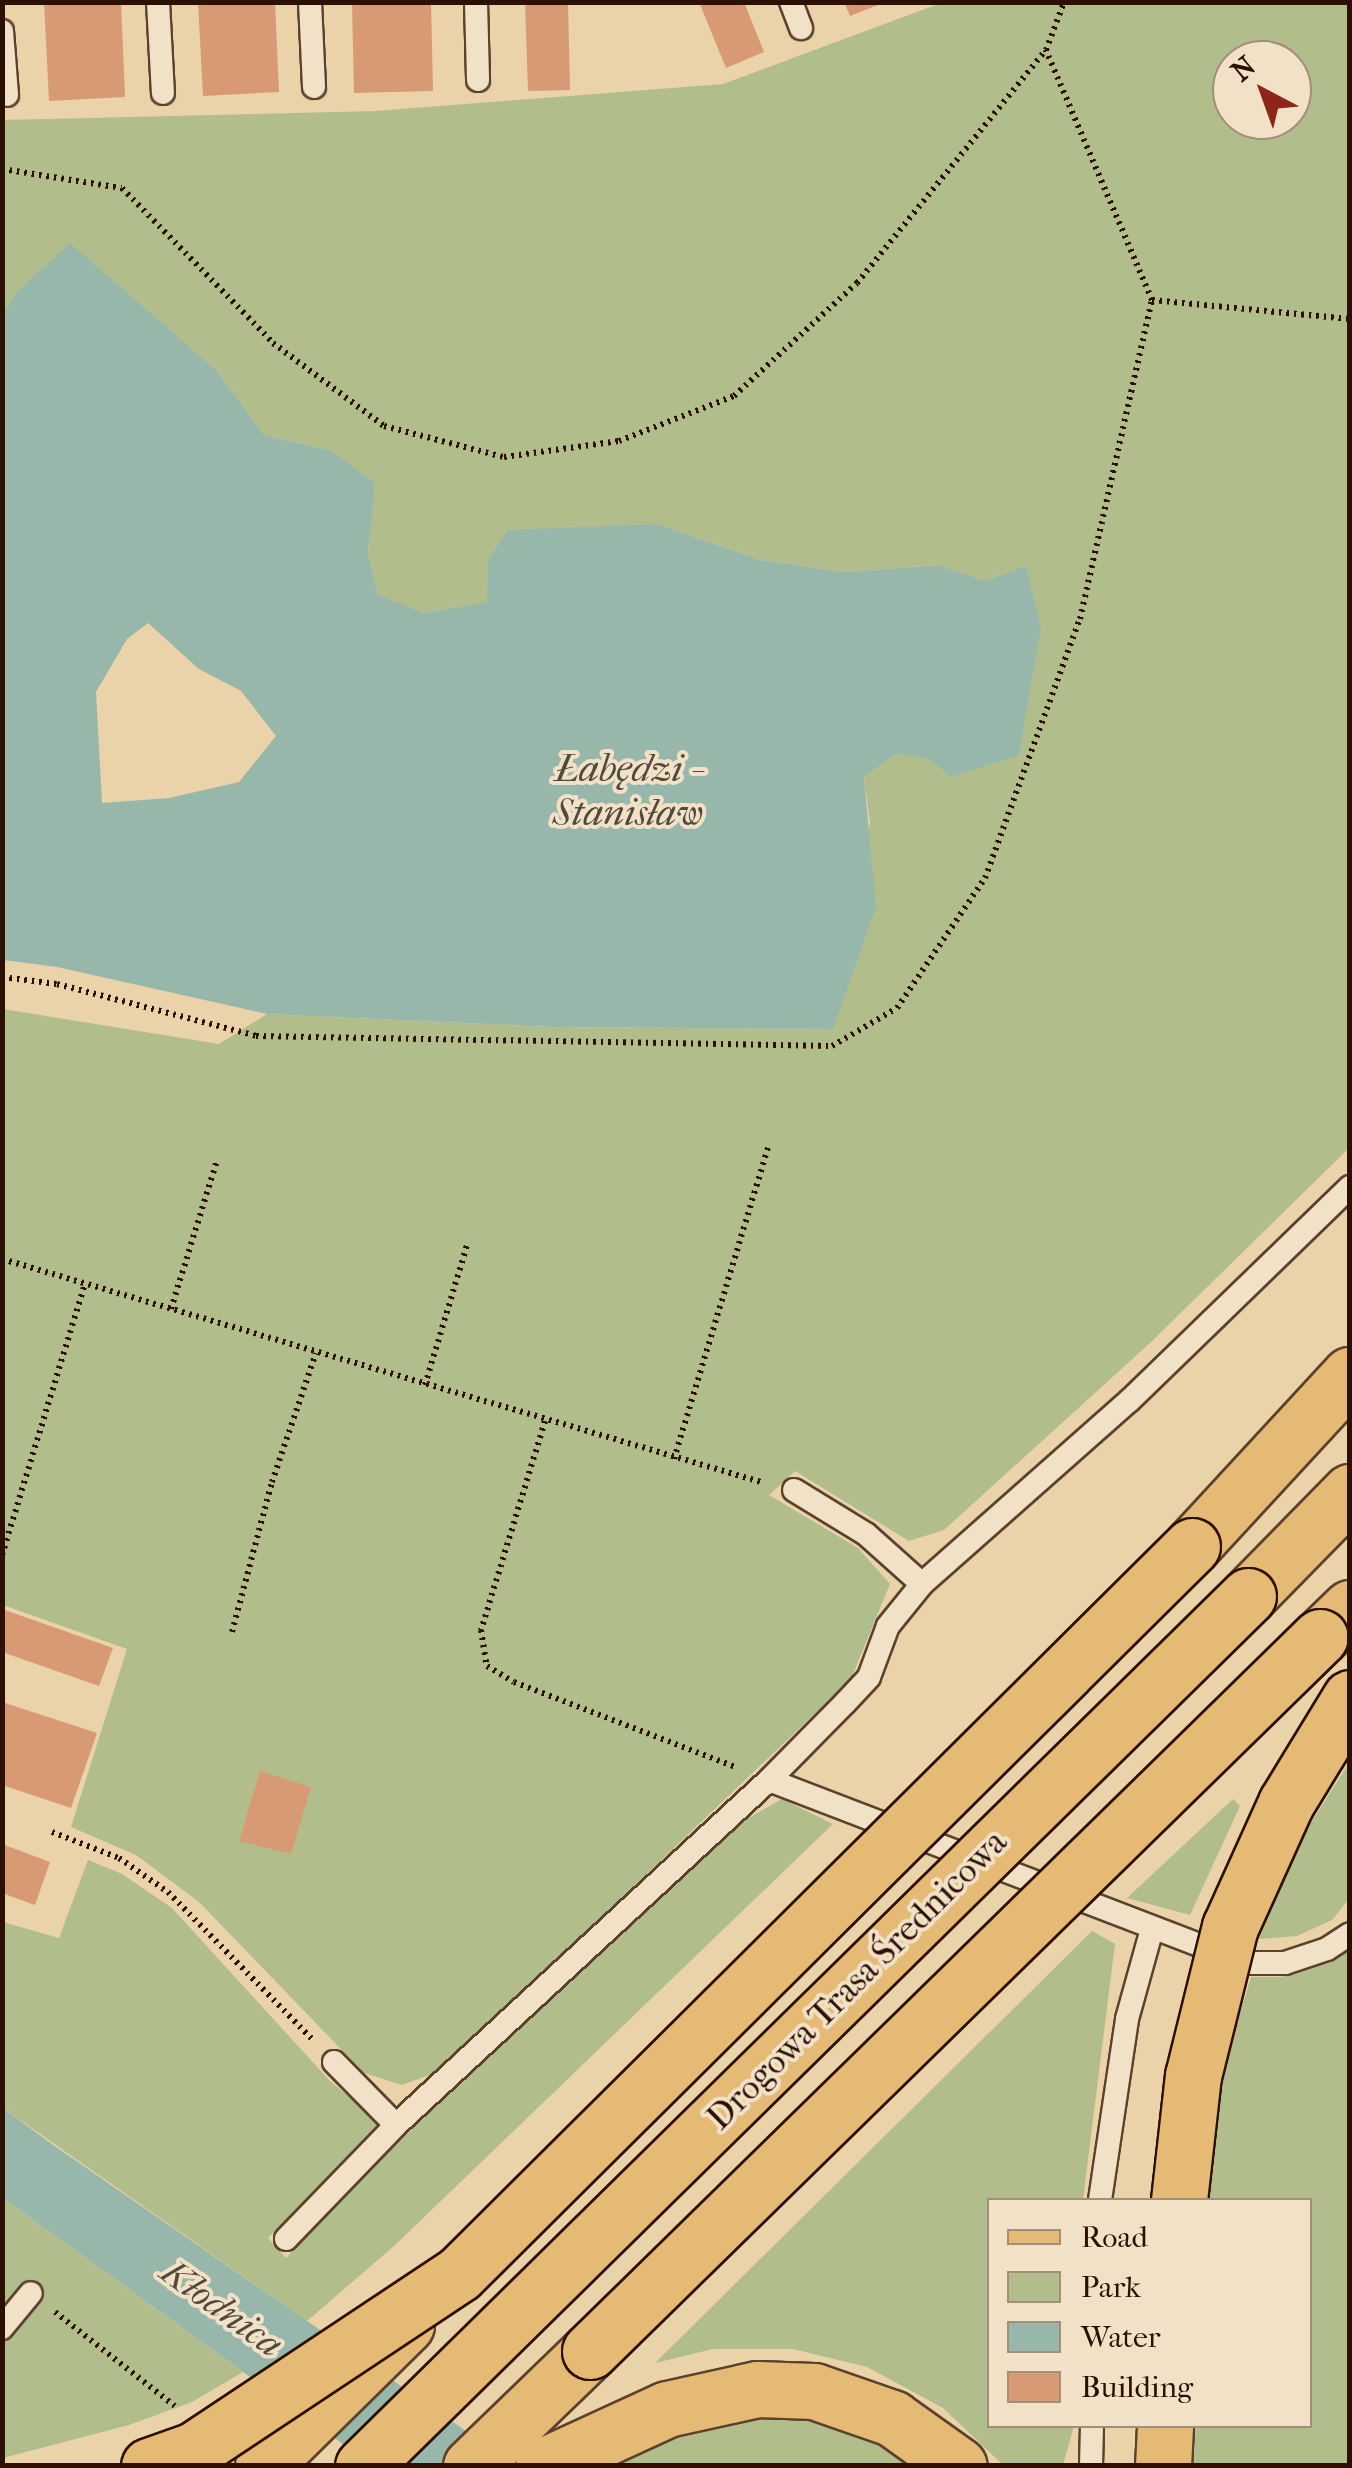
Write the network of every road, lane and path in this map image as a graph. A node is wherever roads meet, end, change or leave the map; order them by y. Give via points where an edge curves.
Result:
1 (158, 2) edge
2 (310, 2) edge
3 (476, 2) edge
4 (790, 2) edge
5 (1064, 2) edge
6 (801, 28) dead end
7 (2, 30) edge
8 (1046, 50) junction
9 (478, 80) dead end
10 (314, 87) dead end
11 (163, 93) dead end
12 (6, 95) dead end
13 (2, 169) edge
14 (1152, 300) junction
15 (1350, 320) edge
16 (2, 977) edge
17 (769, 1145) dead end
18 (217, 1160) dead end
19 (1350, 1187) edge
20 (468, 1242) dead end
21 (2, 1259) edge
22 (85, 1284) junction
23 (171, 1310) junction
24 (316, 1353) junction
25 (1350, 1375) edge
26 (425, 1385) junction
27 (545, 1421) junction
28 (674, 1459) junction
29 (794, 1490) joint
30 (1350, 1492) edge
31 (2, 1555) edge
32 (922, 1584) junction
33 (1335, 1623) edge
34 (232, 1632) dead end
35 (1350, 1698) edge
36 (769, 1780) junction
37 (52, 1832) dead end
38 (1152, 1928) junction
39 (1350, 1934) edge
40 (334, 2062) joint
41 (396, 2125) junction
42 (1100, 2198) edge
43 (1179, 2198) edge
44 (286, 2239) dead end
45 (458, 2274) junction
46 (32, 2293) joint
47 (2, 2328) edge
48 (189, 2416) dead end
49 (1092, 2428) edge
50 (1165, 2428) edge
51 (150, 2466) edge
52 (263, 2466) edge
53 (362, 2466) edge
54 (471, 2466) edge
55 (543, 2466) edge
56 (959, 2466) edge
57 (1092, 2466) edge
58 (1163, 2466) edge

1 - 11 lane
2 - 10 lane
3 - 9 lane
4 - 6 lane
5 - 8 path
7 - 12 lane
8 - 13 path via 857,283 734,396 619,441 504,457 384,426 272,342 122,188
8 - 14 path
14 - 15 path
14 - 16 path via 1080,619 984,878 897,1008 881,1018 832,1046 256,1036 57,984
17 - 28 path
18 - 23 path
19 - 32 lane via 1129,1402
20 - 26 path
21 - 22 path
22 - 23 path
22 - 31 path
23 - 24 path
24 - 26 path
24 - 34 path
25 - 45 main road, bridge via 1192,1546
26 - 27 path
27 - 28 path
27 - 36 path via 481,1630 487,1666
28 - 29 path
29 - 32 lane via 866,1534
30 - 53 main road, Drogowa Trasa Średnicowa, bridge
32 - 36 lane via 888,1626 869,1677
33 - 54 main road, bridge
35 - 43 main road, bridge via 1286,1804 1230,1927 1193,2076
36 - 38 lane
36 - 41 lane
37 - 40 path via 118,1858 168,1892
38 - 39 lane via 1246,1962 1284,1963
38 - 42 lane via 1127,2019
40 - 41 lane
41 - 44 lane
45 - 51 main road, bridge via 194,2450
45 - 52 main road, bridge
46 - 47 lane
46 - 48 path
49 - 57 lane
50 - 58 main road
55 - 56 main road via 668,2408 758,2389 814,2392 892,2418

